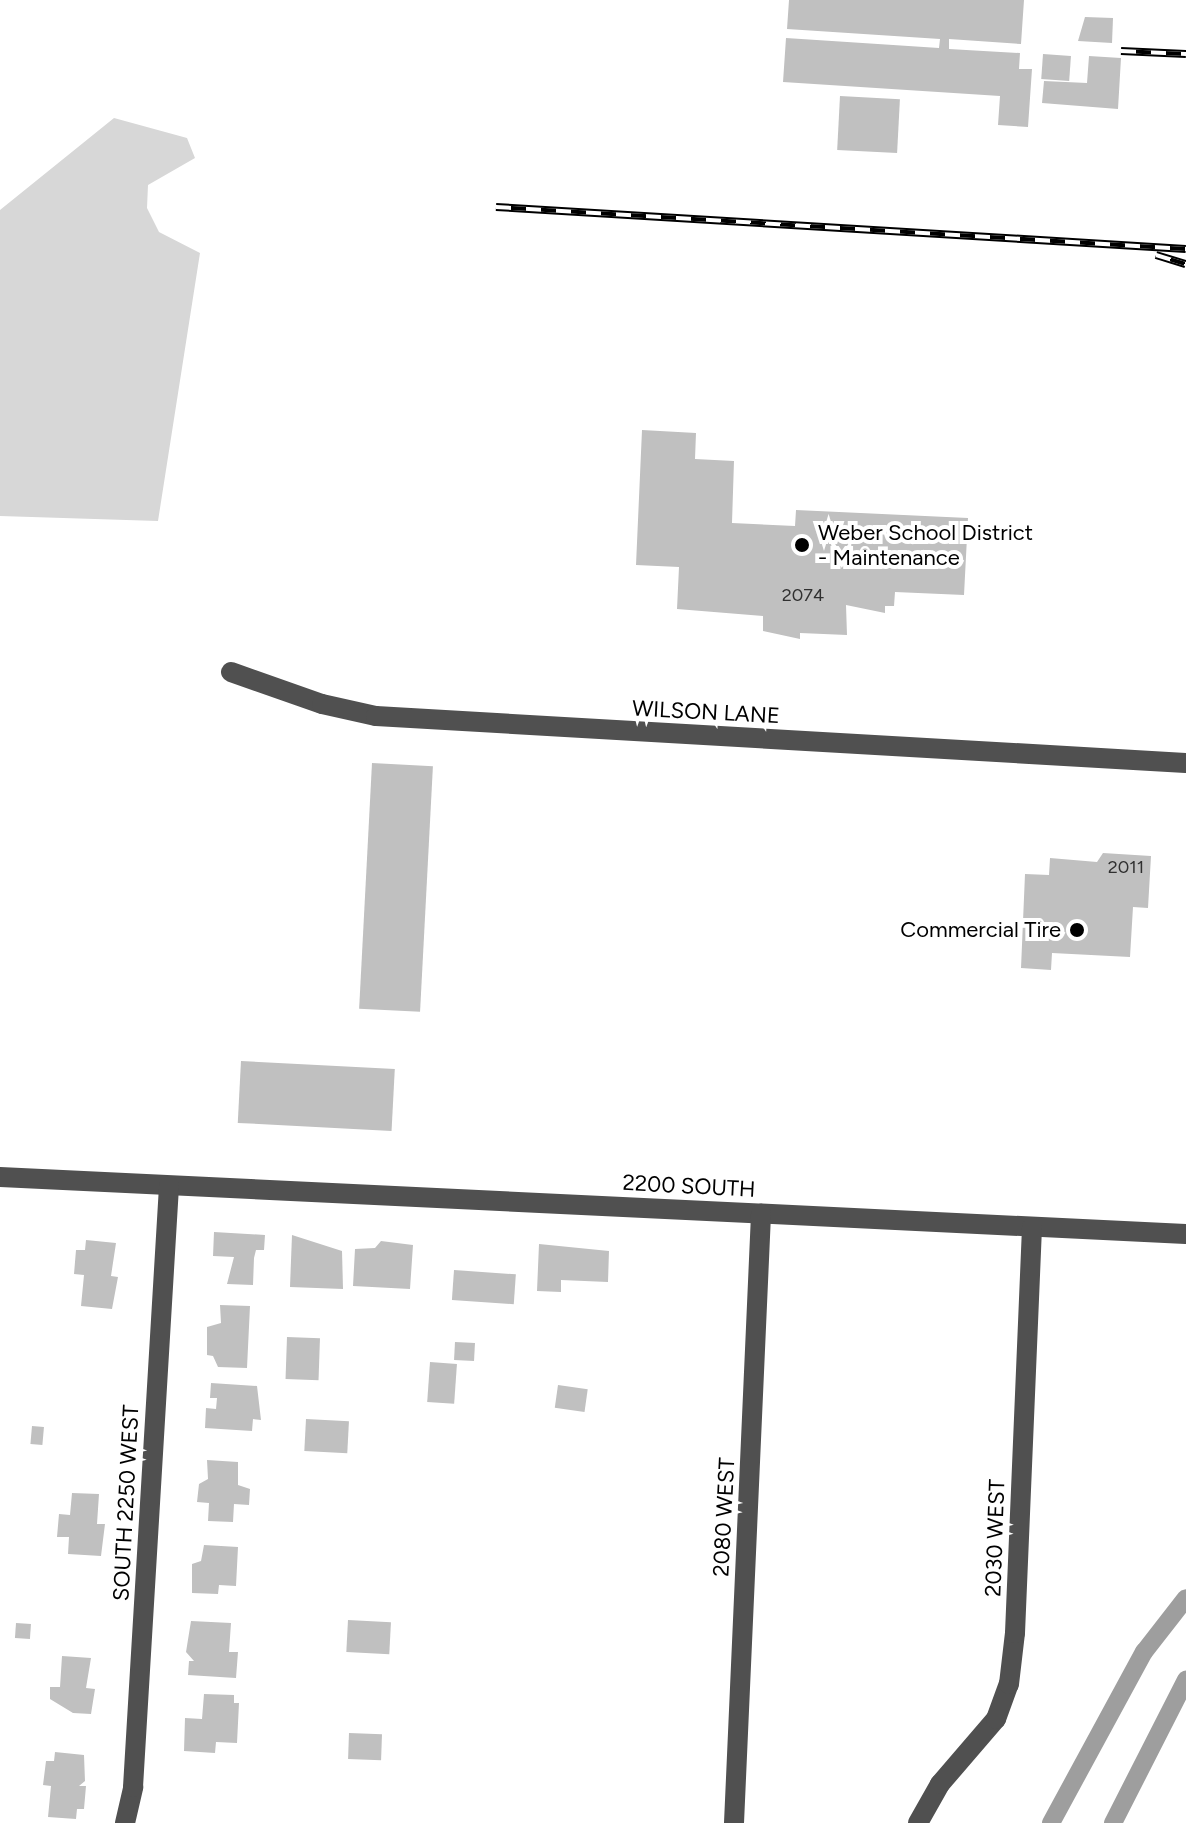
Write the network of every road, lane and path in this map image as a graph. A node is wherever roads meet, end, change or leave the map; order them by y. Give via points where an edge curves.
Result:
1 (231, 672) dead end
2 (1186, 763) edge
3 (0, 1177) edge
4 (169, 1186) junction
5 (761, 1214) junction
6 (1032, 1227) junction
7 (1186, 1234) edge
8 (125, 1823) edge
9 (734, 1823) edge
10 (918, 1823) edge

1 - 2 street, WILSON LANE via 322,704 390,717
3 - 4 street, 2200 SOUTH
4 - 5 street, 2200 SOUTH
4 - 8 street, SOUTH 2250 WEST via 133,1787
5 - 6 street, 2200 SOUTH
5 - 9 street, 2080 WEST
6 - 7 street, 2200 SOUTH
6 - 10 street, 2030 WEST via 1009,1684 996,1719 940,1784

